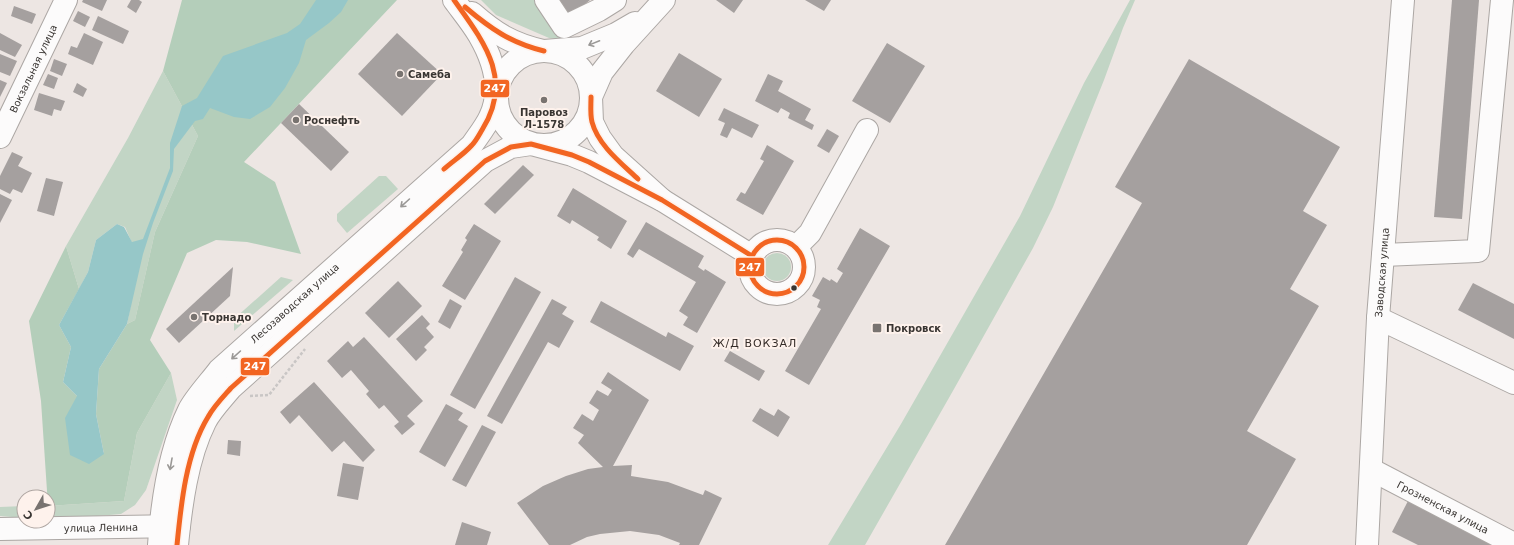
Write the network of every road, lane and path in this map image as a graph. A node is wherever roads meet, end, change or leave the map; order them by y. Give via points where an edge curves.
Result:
1 (66, 0) edge
2 (455, 0) edge
3 (546, 0) edge
4 (615, 0) edge
5 (1403, 0) edge
6 (1502, 0) edge
7 (659, 6) edge
8 (544, 51) junction
9 (591, 96) junction
10 (496, 98) junction
11 (867, 130) dead end
12 (1, 134) edge
13 (531, 144) junction
14 (662, 200) junction
15 (796, 247) junction
16 (1383, 255) junction
17 (752, 256) junction
18 (1378, 318) junction
19 (306, 348) dead end
20 (1514, 383) edge
21 (246, 396) dead end
22 (1372, 470) junction
23 (0, 528) edge
24 (169, 536) edge
25 (1514, 544) edge
26 (1367, 545) edge

1 - 12 street, Вокзальная улица
2 - 8 street via 504,38
2 - 10 street via 479,35 490,58 495,75
3 - 4 street via 564,27
5 - 16 street, Заводская улица
6 - 16 street via 1478,251
7 -> 8 street via 616,34 582,48
7 - 9 street via 602,72
8 - 9 street via 570,59 578,66 587,80
8 - 10 street via 533,52 511,64 500,80
9 - 13 street via 589,113 575,134 558,143 541,146
9 - 14 street via 592,122 600,138 613,156
10 - 13 street via 499,113 506,127 517,137
10 -> 24 street, Лесозаводская улица via 490,117 472,145 218,370 189,409 172,454
11 - 15 street via 810,233
13 - 14 street via 572,155
13 - 24 street via 511,146 485,161 231,388 205,421
14 - 17 street
15 - 17 street via 780,240 770,240 761,244
15 - 17 street via 802,256 804,273 796,287 780,294 763,291 757,285 752,278 750,267
16 - 18 street, Заводская улица
18 - 20 street
18 - 22 street, Заводская улица
19 - 21 path via 270,395
22 - 25 street, Грозненская улица
22 - 26 street, Заводская улица
23 - 24 street, улица Ленина

